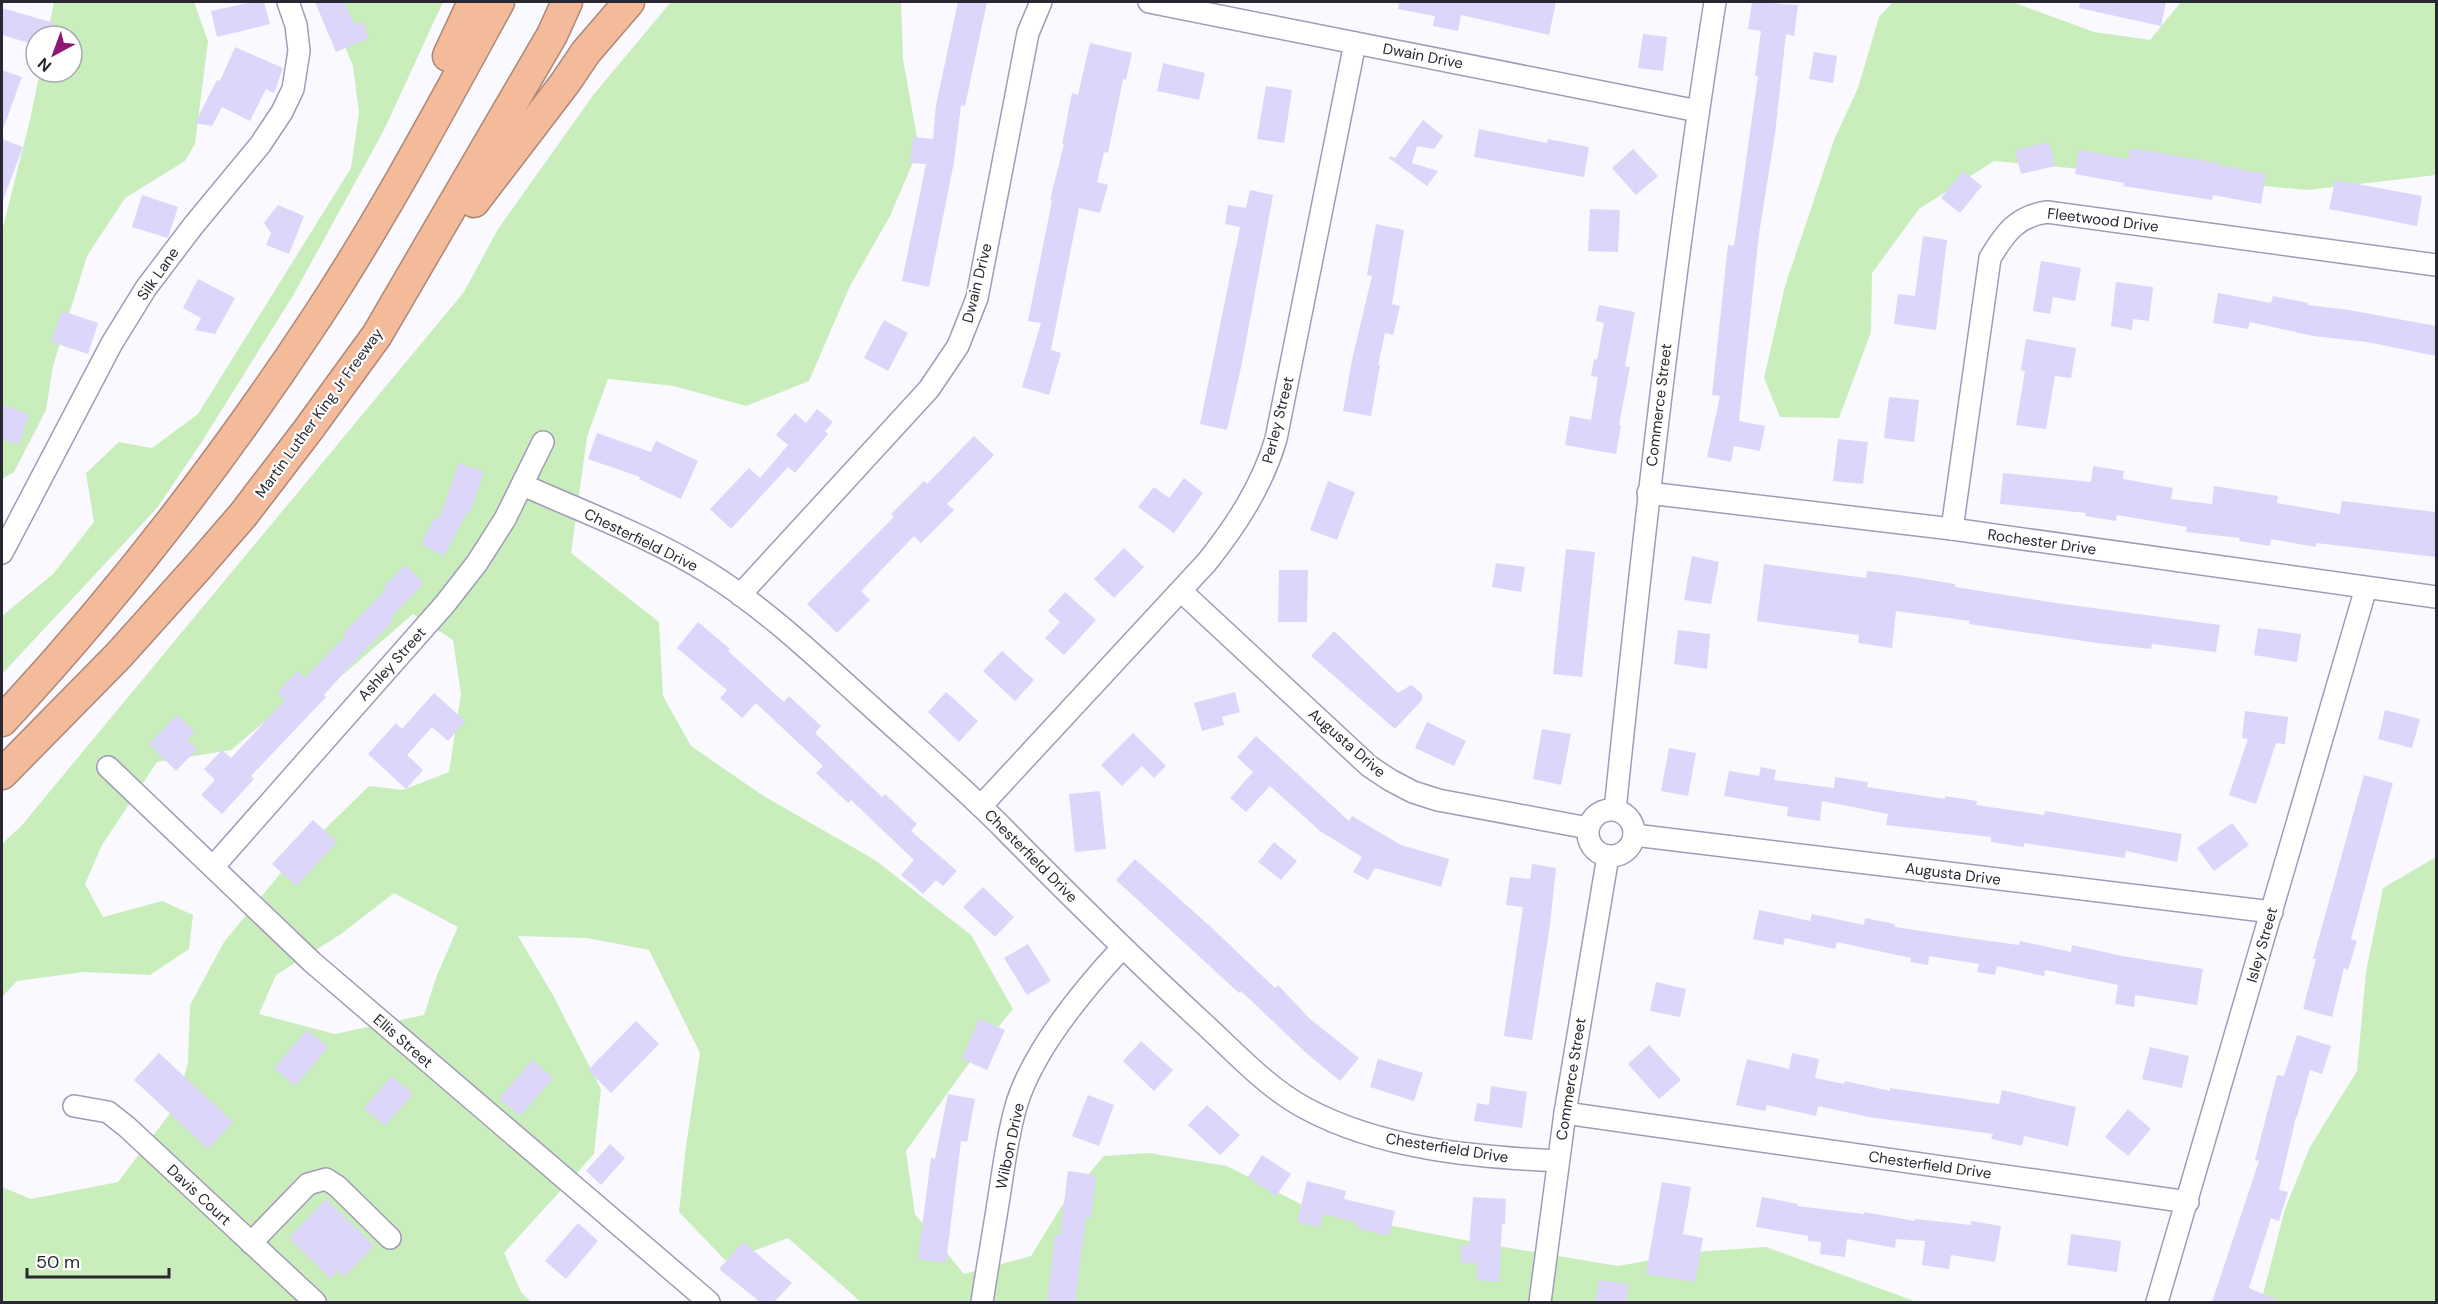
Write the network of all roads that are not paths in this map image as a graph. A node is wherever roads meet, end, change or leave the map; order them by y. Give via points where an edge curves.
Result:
1 (288, 2) edge
2 (473, 2) edge
3 (499, 2) edge
4 (567, 2) edge
5 (629, 2) edge
6 (1041, 2) edge
7 (1149, 2) edge
8 (1715, 2) edge
9 (1355, 43) junction
10 (1698, 111) junction
11 (2436, 266) edge
12 (377, 335) junction
13 (543, 442) dead end
14 (523, 485) junction
15 (1648, 493) junction
16 (173, 521) junction
17 (1952, 529) junction
18 (2, 553) edge
19 (2366, 588) junction
20 (1181, 591) junction
21 (740, 595) junction
22 (2436, 597) edge
23 (2, 721) edge
24 (108, 767) dead end
25 (2, 774) edge
26 (981, 806) junction
27 (1615, 810) junction
28 (1588, 828) junction
29 (1634, 835) junction
30 (1608, 856) junction
31 (213, 867) junction
32 (2272, 912) junction
33 (1122, 948) junction
34 (74, 1106) dead end
35 (1565, 1113) junction
36 (1558, 1161) junction
37 (2188, 1202) junction
38 (390, 1238) dead end
39 (251, 1243) junction
40 (315, 1302) edge
41 (709, 1302) edge
42 (982, 1302) edge
43 (1540, 1302) edge
44 (2157, 1302) edge

1 - 18 street, Silk Lane via 299,51 293,89 282,112 146,288 112,343
2 - 16 highway via 424,108
3 - 16 highway via 385,206 318,316 235,439
4 - 12 highway, Martin Luther King Jr Freeway via 552,35
5 - 12 highway via 586,52
6 - 21 street, Dwain Drive via 1028,33 977,298 958,346 929,389
7 - 9 street, Dwain Drive
8 - 10 street, Commerce Street
9 - 10 street, Dwain Drive
9 - 20 street, Perley Street via 1269,464 1231,532
10 - 15 street, Commerce Street
11 - 17 street, Fleetwood Drive via 2047,212 2022,219 2003,236 1990,258
12 - 25 highway, Martin Luther King Jr Freeway via 243,514 119,655
13 - 14 street, Ashley Street
14 - 21 street, Chesterfield Drive via 673,553
14 - 31 street, Ashley Street via 477,563 445,604
15 - 17 street, Rochester Drive
15 - 27 street, Commerce Street
16 - 23 highway via 60,658
17 - 19 street, Rochester Drive
19 - 22 street, Rochester Drive
19 - 32 street, Isley Street
20 - 26 street, Perley Street
20 - 28 street, Augusta Drive via 1369,766 1390,780 1438,800
21 - 26 street, Chesterfield Drive via 796,640
24 - 31 street, Ellis Street
26 - 33 street, Chesterfield Drive
27 - 28 street via 1599,813
27 - 29 street via 1630,820
28 - 30 street via 1590,844
29 - 30 street via 1623,852
29 - 32 street, Augusta Drive
30 - 35 street, Commerce Street
31 - 41 street, Ellis Street via 312,962
32 - 37 street, Isley Street
33 - 36 street, Chesterfield Drive via 1270,1085 1302,1107 1374,1137 1412,1146
33 - 42 street, Wilbon Drive via 1100,971 1046,1045 1017,1103
34 - 39 street, Davis Court via 108,1112
35 - 36 street, Commerce Street
35 - 37 street, Chesterfield Drive
36 - 43 street, Commerce Street
37 - 44 street, Isley Street
38 - 39 street via 326,1179 308,1184
39 - 40 street, Davis Court

